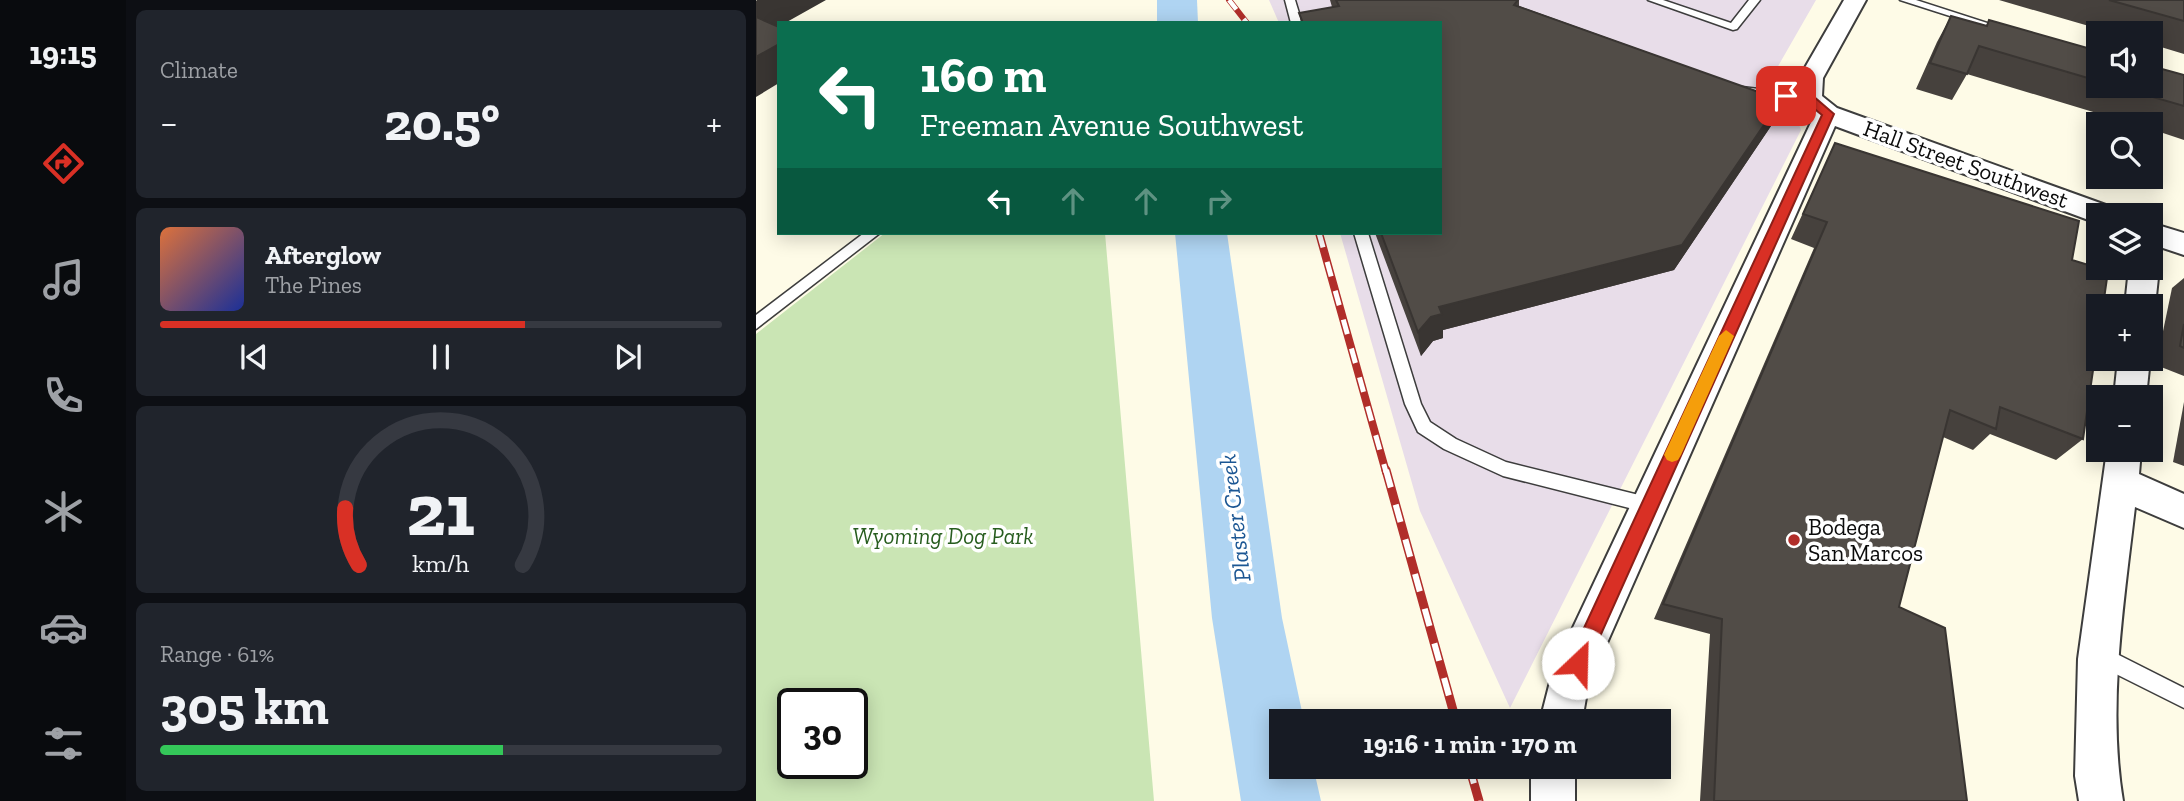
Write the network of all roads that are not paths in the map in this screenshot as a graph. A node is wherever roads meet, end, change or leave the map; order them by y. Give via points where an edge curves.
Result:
1 (1290, 0) edge
2 (1653, 0) edge
3 (1755, 0) edge
4 (1855, 0) edge
5 (1905, 0) edge
6 (1296, 21) edge
7 (2022, 35) edge
8 (1728, 86) edge
9 (1819, 106) junction
10 (2086, 208) edge
11 (870, 235) edge
12 (1362, 235) edge
13 (2163, 237) edge
14 (2184, 244) edge
15 (756, 323) edge
16 (2122, 466) edge
17 (1649, 505) junction
18 (2184, 510) edge
19 (2099, 655) junction
20 (2184, 698) edge
21 (1563, 709) edge
22 (1551, 779) edge
23 (1553, 801) edge
24 (2101, 801) edge

1 - 6 lane
2 - 3 lane via 1733,27
4 - 9 street via 1811,78
5 - 7 lane
8 - 9 lane
9 - 10 street, Hall Street Southwest
9 - 17 street
11 - 15 lane
12 - 17 lane via 1424,427 1503,469
13 - 14 street
16 - 18 street
16 - 19 street
17 - 21 street via 1568,685
19 - 20 lane
19 - 24 street via 2097,776
22 - 23 street

